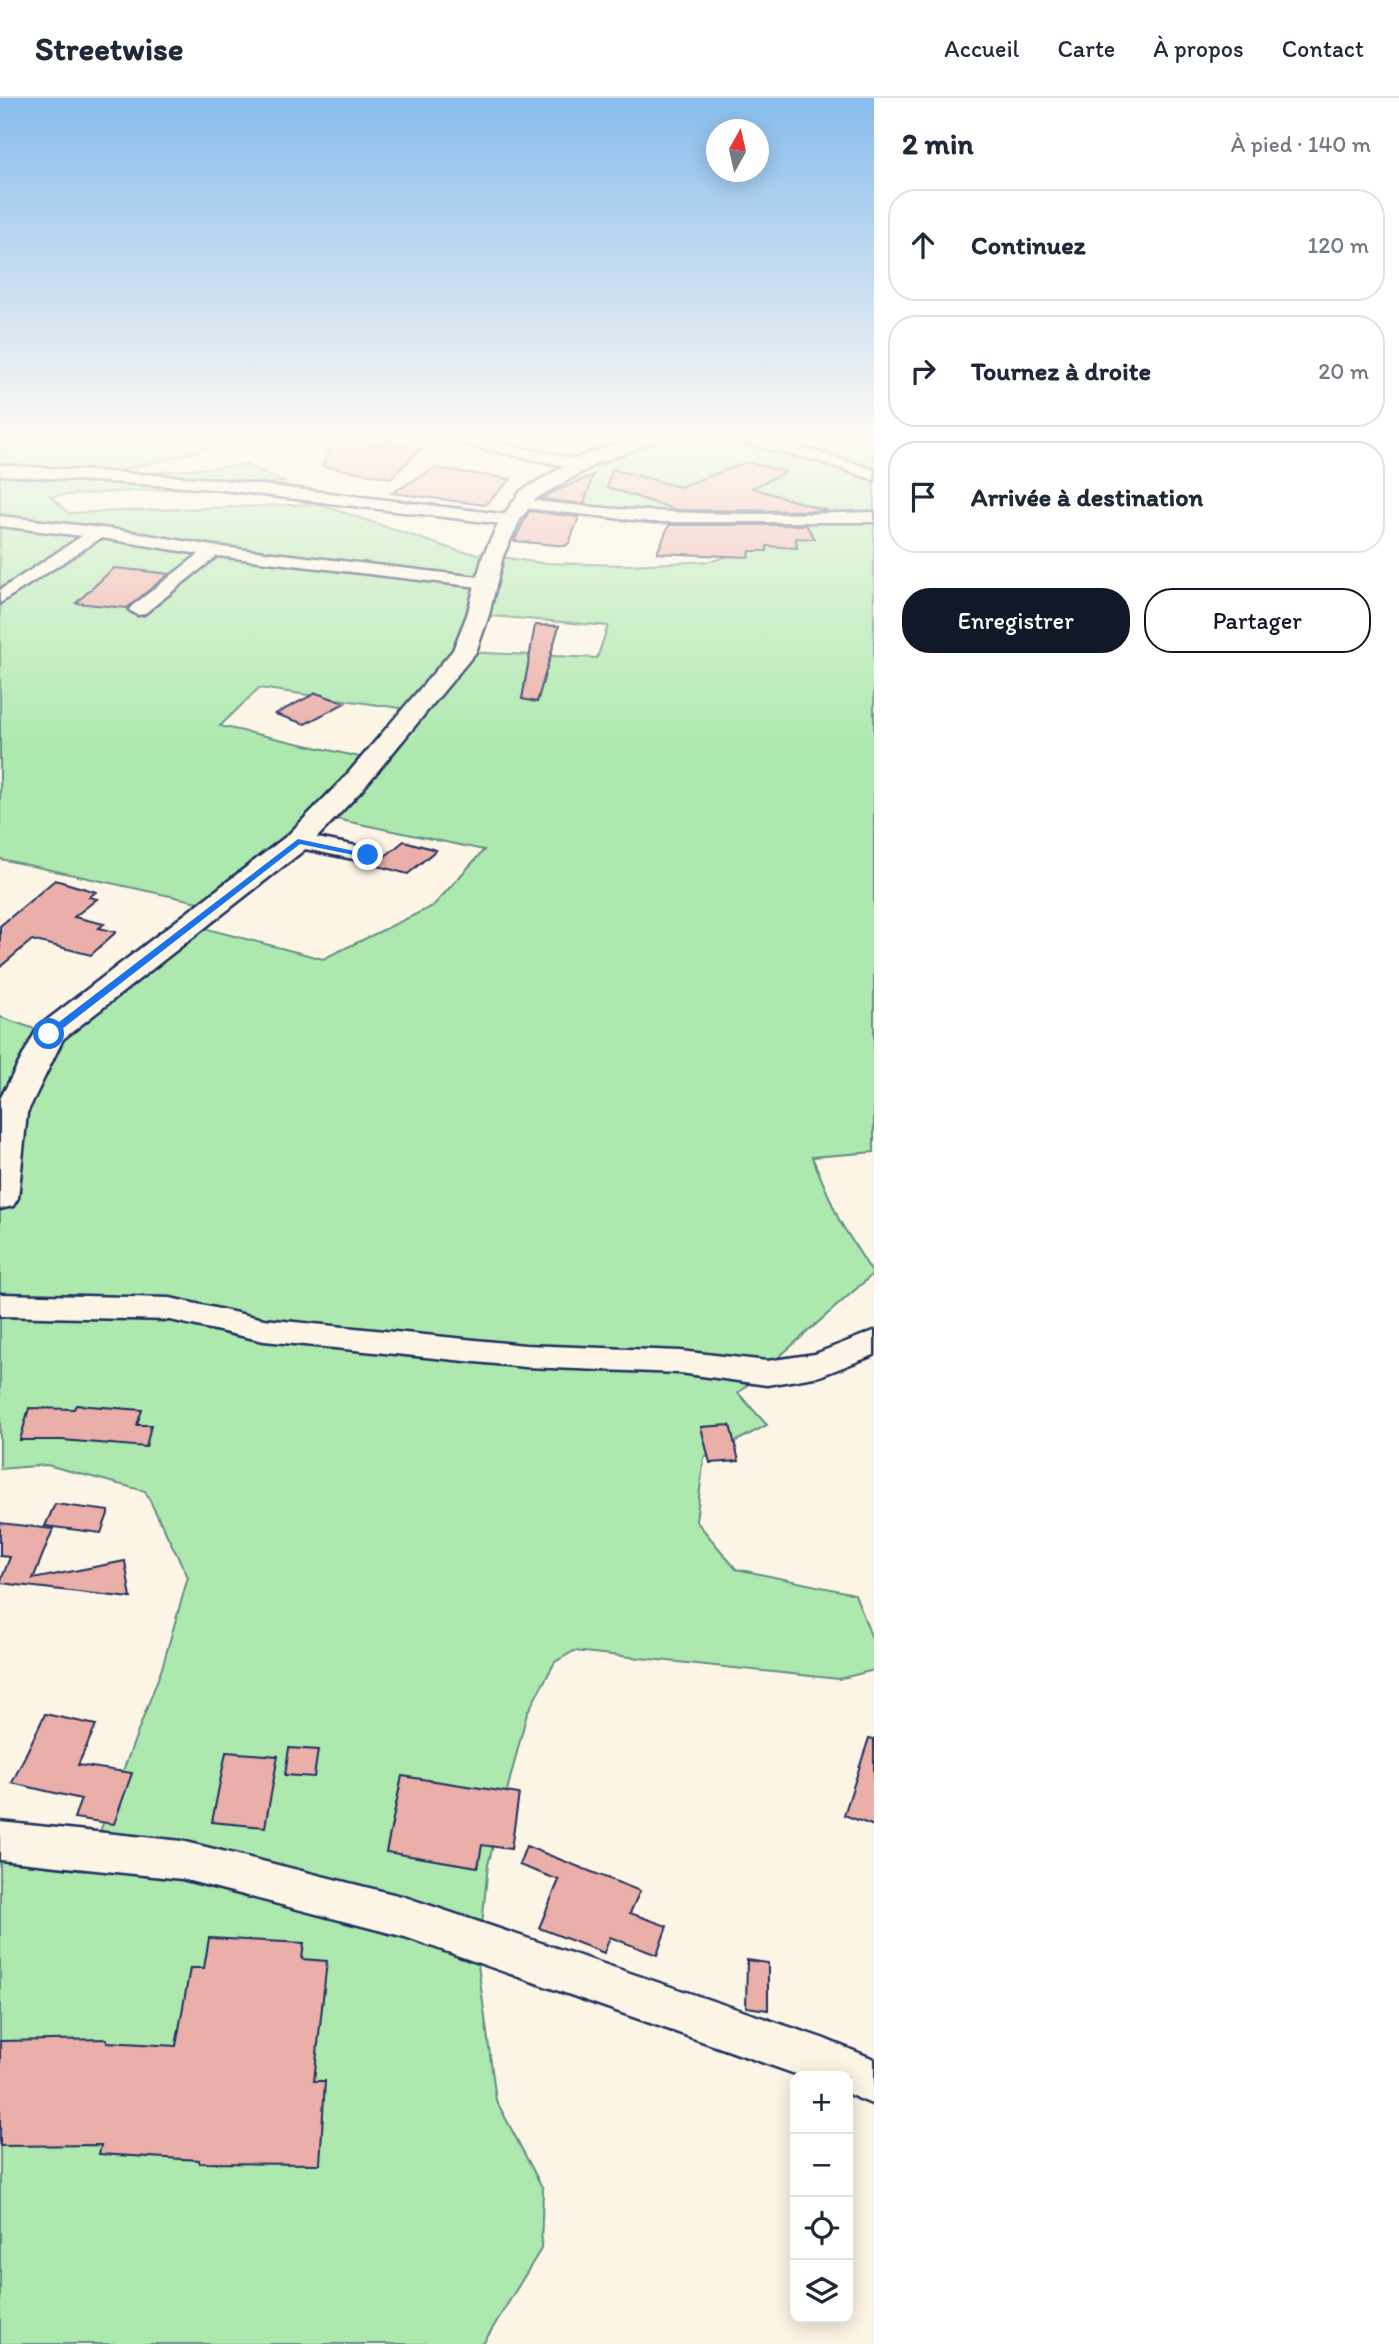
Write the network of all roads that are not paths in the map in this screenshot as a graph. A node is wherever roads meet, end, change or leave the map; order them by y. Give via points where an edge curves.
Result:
1 (87, 540) edge
2 (141, 540) edge
3 (502, 540) edge
4 (213, 551) junction
5 (487, 583) junction
6 (0, 598) edge
7 (138, 610) dead end
8 (298, 841) junction
9 (368, 855) dead end
10 (0, 1198) edge
11 (0, 1305) edge
12 (874, 1342) edge
13 (0, 1841) edge
14 (874, 2082) edge

1 - 6 street
2 - 4 street
3 - 5 street
4 - 5 street
4 - 7 street
5 - 8 street via 464,652 354,784
8 - 9 street
8 - 10 street via 49,1034 10,1113
11 - 12 street via 170,1309 264,1330 525,1356 680,1362 767,1373 820,1365
13 - 14 street via 182,1860 405,1917

